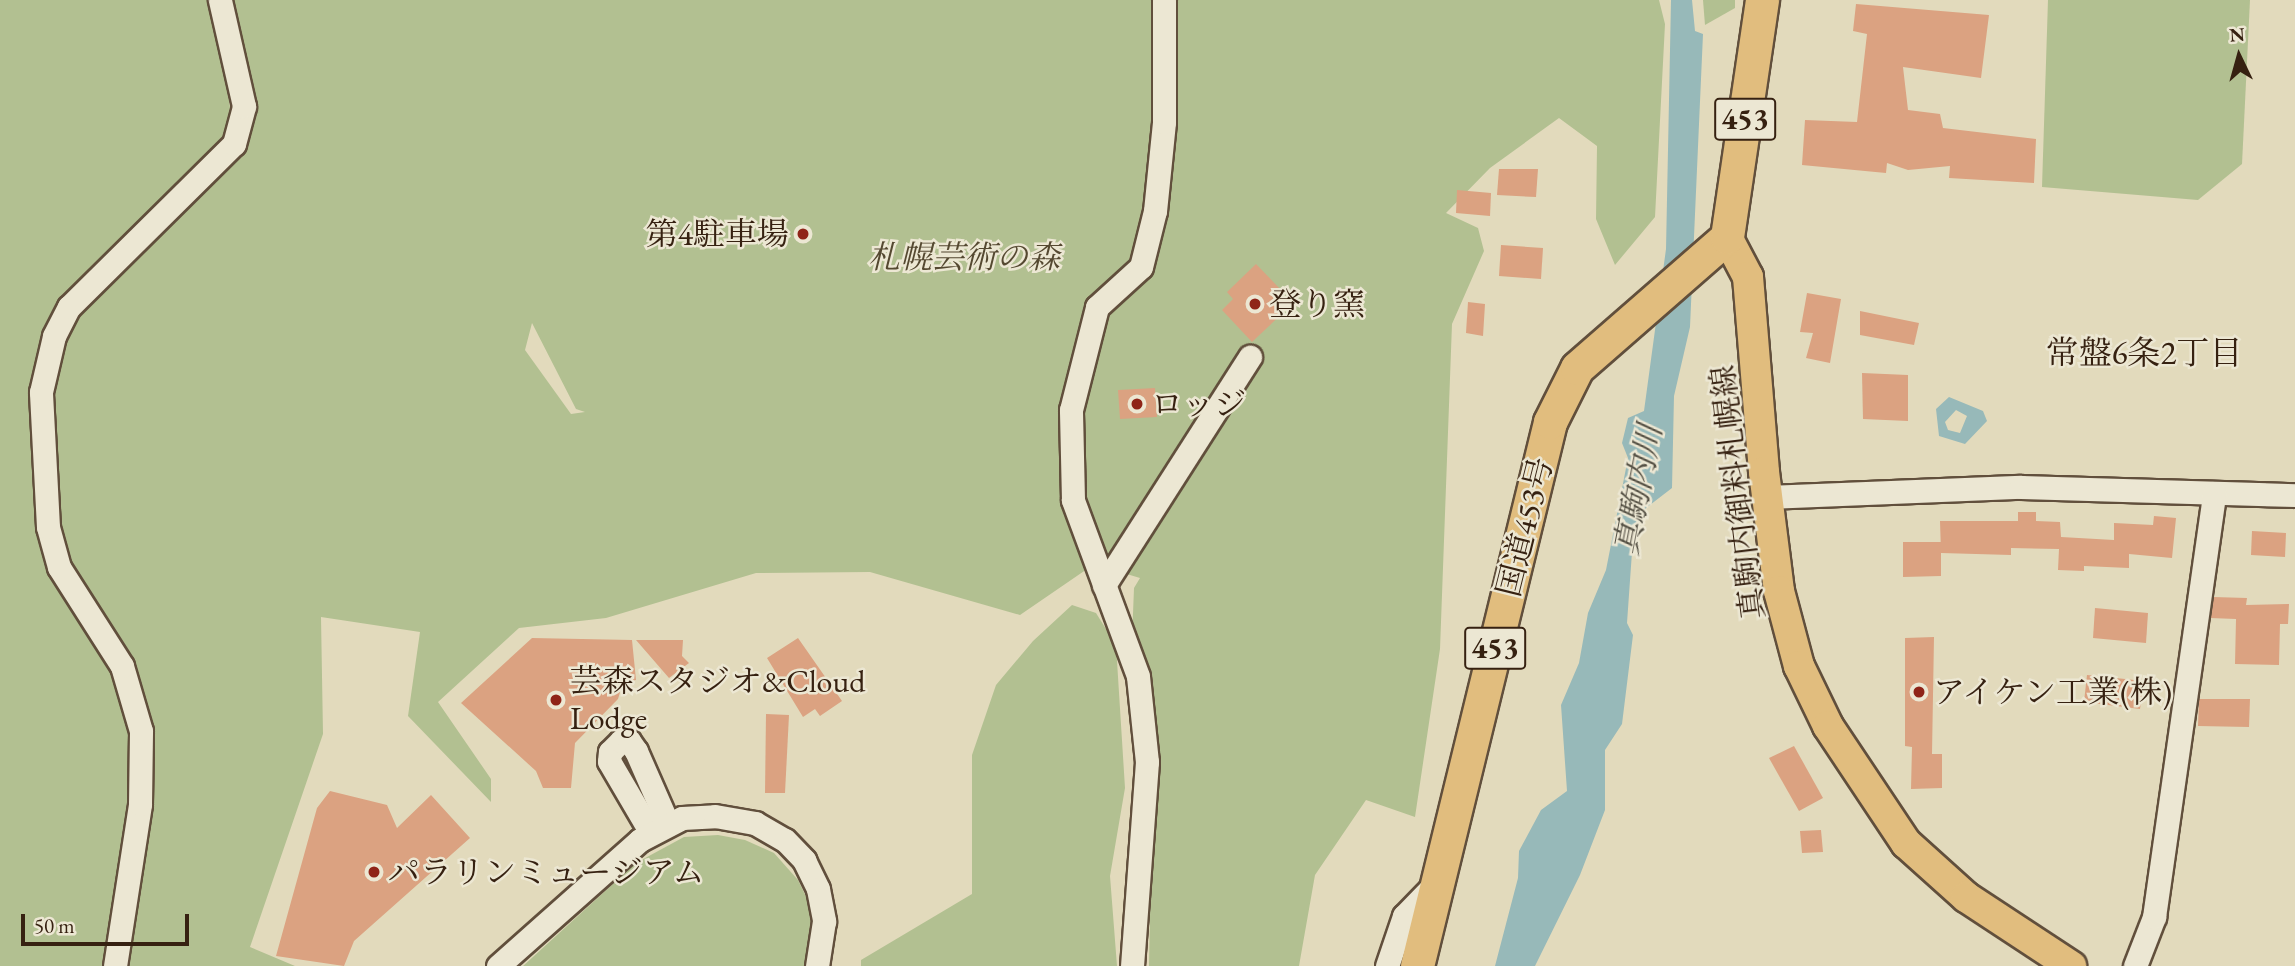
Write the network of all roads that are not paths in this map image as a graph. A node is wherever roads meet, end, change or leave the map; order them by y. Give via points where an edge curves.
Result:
1 (220, 0) edge
2 (1164, 0) edge
3 (1762, 0) edge
4 (1727, 237) junction
5 (1250, 357) dead end
6 (2214, 493) junction
7 (2295, 495) edge
8 (1767, 498) junction
9 (1104, 585) junction
10 (1438, 881) junction
11 (115, 966) edge
12 (498, 966) edge
13 (817, 966) edge
14 (1132, 966) edge
15 (1387, 966) edge
16 (1417, 966) edge
17 (2071, 966) edge
18 (2135, 966) edge

1 - 11 street via 244,106 234,144 69,307 54,336 41,392 48,527 59,567 122,666 141,731 140,804
2 - 9 street via 1164,122 1155,211 1140,267 1097,307 1071,410 1073,499
3 - 4 highway, 453
4 - 8 main road, 真駒内御料札幌線 via 1748,276
4 - 10 highway, 国道453号 / 453 via 1577,368 1550,422
5 - 9 street
6 - 7 street
6 - 8 street via 2021,487
6 - 18 street via 2154,917
8 - 17 main road, 真駒内御料札幌線 via 1779,591 1799,666 1859,778 1906,842 1966,897
9 - 14 street via 1138,676 1147,762
10 - 15 street via 1404,916
10 - 16 highway, 国道453号 / 453
12 - 13 street via 660,828 715,816 755,823 785,840 804,860 818,889 824,921

